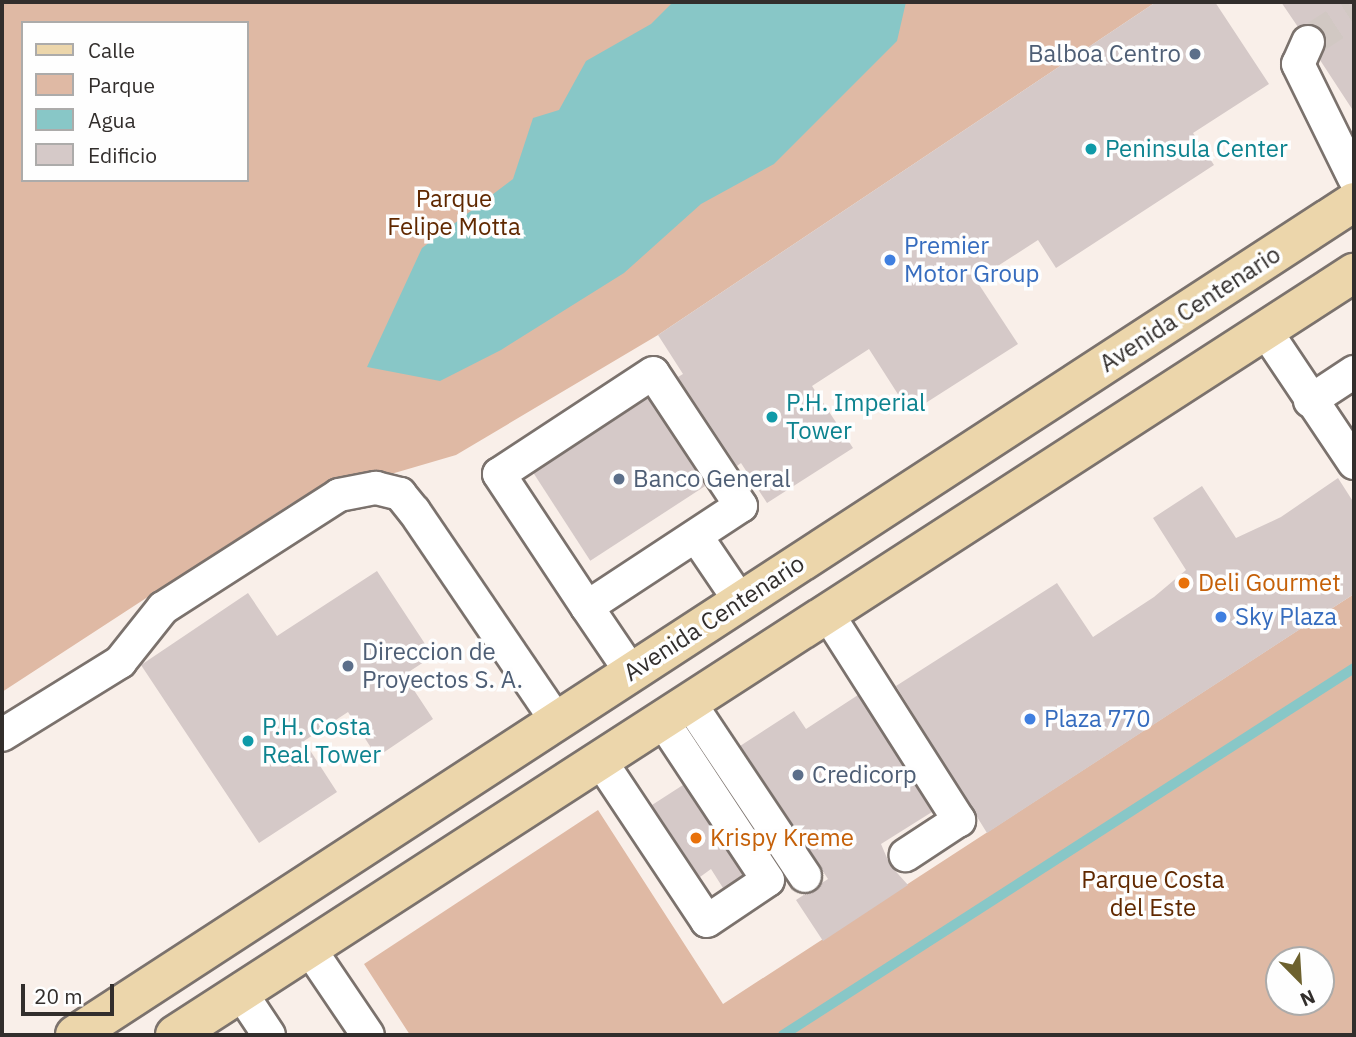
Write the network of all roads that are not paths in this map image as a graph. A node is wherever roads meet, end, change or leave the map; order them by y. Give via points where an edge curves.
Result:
1 (1308, 42) dead end
2 (1354, 178) edge
3 (1354, 202) edge
4 (1354, 273) edge
5 (1222, 288) junction
6 (1259, 334) junction
7 (1354, 372) edge
8 (1310, 401) junction
9 (1354, 463) edge
10 (696, 536) junction
11 (740, 601) junction
12 (587, 607) junction
13 (827, 613) junction
14 (631, 672) junction
15 (676, 711) junction
16 (556, 720) junction
17 (2, 735) edge
18 (593, 764) junction
19 (906, 855) dead end
20 (805, 876) dead end
21 (309, 948) junction
22 (241, 993) junction
23 (195, 1030) edge
24 (75, 1035) edge
25 (269, 1035) edge
26 (368, 1035) edge

1 - 2 lane via 1298,64
3 - 5 main road, Avenida Centenario
4 - 6 main road
5 - 6 main road
5 - 11 main road, Avenida Centenario
6 - 8 lane
6 - 13 main road
7 - 8 lane
8 - 9 lane
10 - 11 lane
10 - 12 lane
10 - 12 lane via 741,506 653,373 499,474
11 - 14 main road, Avenida Centenario
12 - 14 lane
13 - 15 main road
13 - 19 lane via 959,820
14 - 16 main road, Avenida Centenario
15 - 18 main road
15 - 18 lane via 768,880 707,921
15 - 20 lane
16 - 17 lane via 414,511 400,494 376,488 339,495 163,608 120,662
16 - 18 main road
16 - 24 main road, Avenida Centenario
18 - 21 main road
21 - 22 main road
21 - 26 lane
22 - 23 main road
22 - 25 lane

